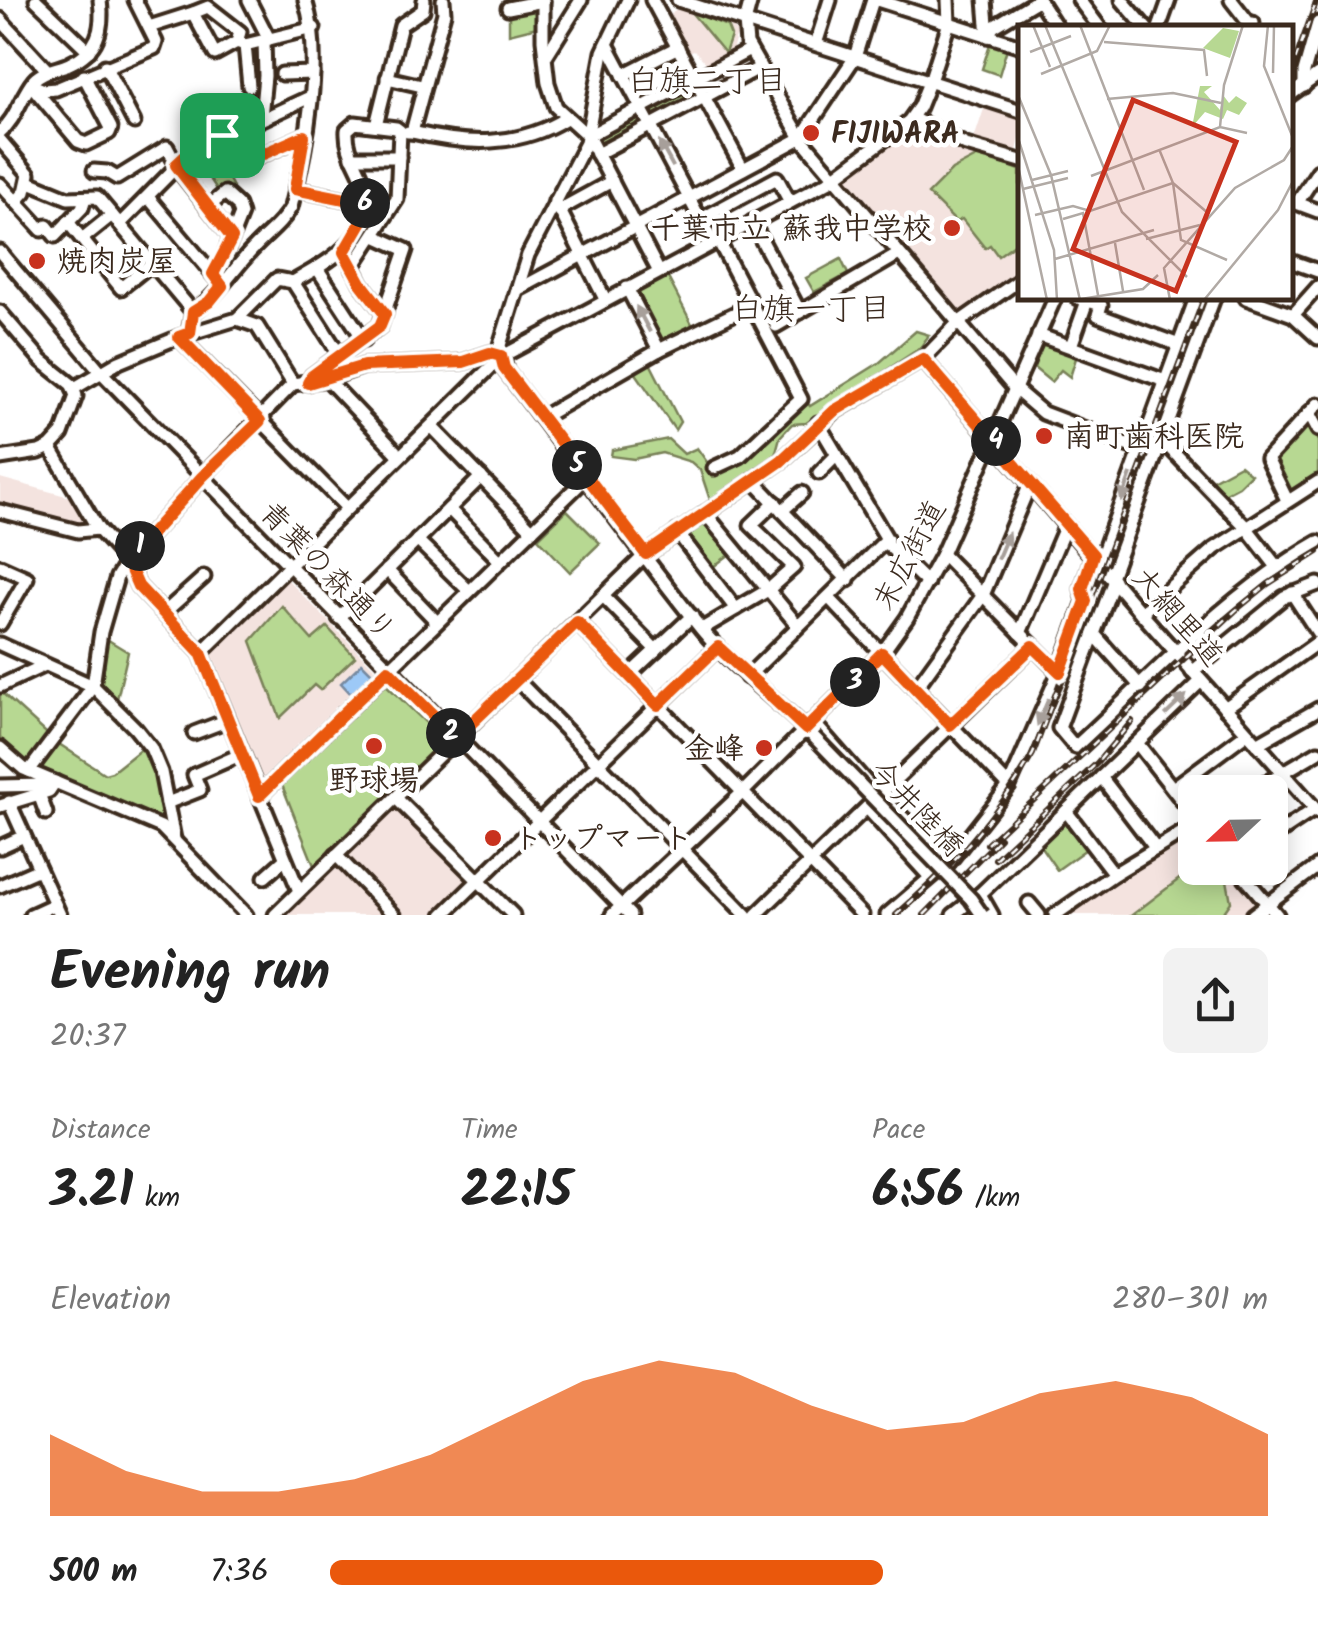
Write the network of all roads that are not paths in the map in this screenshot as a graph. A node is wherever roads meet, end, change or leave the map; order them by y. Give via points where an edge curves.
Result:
1 (36, 0) edge
2 (100, 0) edge
3 (135, 0) edge
4 (249, 0) edge
5 (305, 0) edge
6 (581, 0) edge
7 (628, 0) edge
8 (652, 0) edge
9 (678, 0) edge
10 (751, 0) edge
11 (830, 0) edge
12 (875, 0) edge
13 (948, 0) edge
14 (985, 0) edge
15 (1038, 0) edge
16 (1079, 0) edge
17 (1122, 0) edge
18 (1168, 0) edge
19 (1232, 0) edge
20 (543, 1) edge
21 (208, 4) edge
22 (423, 5) edge
23 (444, 6) edge
24 (508, 8) dead end
25 (194, 13) junction
26 (0, 19) edge
27 (745, 22) junction
28 (949, 23) junction
29 (1318, 23) edge
30 (1254, 24) dead end
31 (1055, 25) edge
32 (1098, 25) edge
33 (1143, 25) edge
34 (1160, 25) edge
35 (149, 27) junction
36 (314, 28) junction
37 (988, 36) junction
38 (266, 39) junction
39 (241, 43) junction
40 (607, 44) junction
41 (816, 44) junction
42 (1018, 45) edge
43 (678, 47) junction
44 (750, 50) junction
45 (89, 51) junction
46 (546, 56) junction
47 (854, 57) junction
48 (106, 66) junction
49 (759, 68) junction
50 (48, 71) junction
51 (282, 74) dead end
52 (313, 74) junction
53 (623, 75) junction
54 (1318, 75) edge
55 (84, 76) junction
56 (387, 78) junction
57 (694, 78) junction
58 (930, 81) junction
59 (31, 86) junction
60 (250, 86) dead end
61 (422, 86) junction
62 (1304, 86) junction
63 (1293, 94) edge
64 (310, 96) junction
65 (705, 98) junction
66 (640, 107) junction
67 (1018, 110) edge
68 (261, 117) junction
69 (566, 118) junction
70 (912, 118) junction
71 (134, 122) dead end
72 (376, 125) junction
73 (652, 127) junction
74 (0, 132) edge
75 (406, 132) junction
76 (222, 135) junction
77 (304, 136) junction
78 (588, 136) junction
79 (801, 138) junction
80 (0, 140) edge
81 (597, 154) junction
82 (352, 157) junction
83 (399, 157) junction
84 (1018, 160) edge
85 (176, 165) junction
86 (743, 169) junction
87 (94, 171) dead end
88 (1318, 172) edge
89 (834, 178) junction
90 (29, 182) junction
91 (612, 182) junction
92 (0, 184) edge
93 (295, 189) junction
94 (148, 197) junction
95 (85, 198) junction
96 (690, 198) junction
97 (16, 202) junction
98 (790, 202) junction
99 (1294, 202) edge
100 (365, 203) junction
101 (208, 206) junction
102 (557, 206) junction
103 (1318, 211) edge
104 (116, 220) junction
105 (700, 220) junction
106 (68, 222) junction
107 (752, 222) junction
108 (636, 226) junction
109 (375, 236) junction
110 (232, 238) junction
111 (82, 239) junction
112 (716, 242) junction
113 (0, 252) edge
114 (344, 252) junction
115 (899, 254) junction
116 (583, 255) junction
117 (1293, 262) edge
118 (152, 263) junction
119 (354, 265) junction
120 (317, 268) junction
121 (658, 270) junction
122 (1318, 271) edge
123 (213, 274) junction
124 (1018, 280) edge
125 (293, 282) junction
126 (222, 286) junction
127 (1318, 287) edge
128 (627, 288) junction
129 (517, 290) junction
130 (606, 299) junction
131 (1053, 300) edge
132 (1083, 300) edge
133 (1086, 300) edge
134 (1195, 300) edge
135 (1213, 300) edge
136 (1252, 300) edge
137 (752, 305) junction
138 (0, 312) edge
139 (193, 312) junction
140 (800, 312) junction
141 (385, 314) junction
142 (1293, 315) junction
143 (237, 319) junction
144 (958, 322) junction
145 (776, 326) dead end
146 (184, 335) junction
147 (1038, 335) junction
148 (1318, 338) edge
149 (364, 340) junction
150 (1179, 345) junction
151 (1071, 346) junction
152 (660, 350) junction
153 (501, 356) junction
154 (341, 357) junction
155 (923, 359) junction
156 (102, 373) junction
157 (327, 379) junction
158 (1165, 381) junction
159 (308, 383) junction
160 (293, 384) junction
161 (73, 389) junction
162 (1015, 390) junction
163 (1314, 408) edge
164 (542, 418) junction
165 (260, 421) junction
166 (818, 424) junction
167 (432, 426) junction
168 (1318, 430) edge
169 (994, 438) junction
170 (1162, 440) junction
171 (50, 448) junction
172 (1140, 450) junction
173 (837, 454) junction
174 (400, 456) junction
175 (0, 458) edge
176 (714, 468) dead end
177 (849, 474) junction
178 (202, 477) junction
179 (481, 477) junction
180 (586, 478) junction
181 (753, 480) junction
182 (1318, 482) edge
183 (1030, 484) junction
184 (802, 494) dead end
185 (1287, 500) junction
186 (346, 507) junction
187 (778, 507) junction
188 (449, 509) junction
189 (0, 512) edge
190 (706, 514) junction
191 (1066, 524) junction
192 (1246, 527) junction
193 (98, 529) junction
194 (531, 529) junction
195 (677, 532) junction
196 (418, 540) junction
197 (885, 542) junction
198 (1318, 542) edge
199 (646, 554) junction
200 (942, 554) junction
201 (1096, 559) junction
202 (500, 560) junction
203 (127, 561) junction
204 (289, 565) junction
205 (0, 566) edge
206 (1276, 567) junction
207 (387, 570) junction
208 (204, 576) dead end
209 (1112, 579) junction
210 (848, 580) junction
211 (927, 583) junction
212 (1318, 584) edge
213 (768, 590) junction
214 (469, 591) junction
215 (1292, 593) junction
216 (982, 595) junction
217 (603, 596) junction
218 (828, 598) junction
219 (5, 606) edge
220 (736, 609) junction
221 (1141, 613) junction
222 (164, 614) junction
223 (692, 616) junction
224 (339, 618) junction
225 (437, 622) junction
226 (577, 622) junction
227 (0, 624) edge
228 (798, 626) junction
229 (702, 629) junction
230 (1020, 633) junction
231 (1318, 633) edge
232 (1094, 634) junction
233 (1318, 642) edge
234 (0, 644) edge
235 (1033, 646) junction
236 (718, 647) junction
237 (656, 650) junction
238 (201, 653) junction
239 (882, 653) junction
240 (1176, 653) junction
241 (44, 665) junction
242 (388, 670) junction
243 (1060, 672) junction
244 (629, 675) junction
245 (1196, 676) junction
246 (747, 677) junction
247 (517, 680) junction
248 (0, 686) edge
249 (94, 686) junction
250 (1140, 686) junction
251 (916, 688) junction
252 (658, 705) junction
253 (1225, 708) junction
254 (1318, 709) edge
255 (228, 720) junction
256 (950, 725) junction
257 (811, 729) junction
258 (1247, 732) junction
259 (194, 733) dead end
260 (456, 738) junction
261 (1137, 743) junction
262 (1257, 744) junction
263 (0, 748) edge
264 (1318, 752) edge
265 (242, 754) junction
266 (598, 764) junction
267 (30, 771) junction
268 (1284, 773) junction
269 (1280, 775) edge
270 (1101, 778) junction
271 (54, 782) junction
272 (0, 786) edge
273 (1009, 786) junction
274 (1172, 788) junction
275 (743, 792) junction
276 (39, 794) junction
277 (879, 795) junction
278 (259, 796) junction
279 (1178, 796) edge
280 (396, 798) junction
281 (167, 803) junction
282 (4, 804) edge
283 (867, 808) junction
284 (1316, 810) edge
285 (1066, 811) junction
286 (46, 813) dead end
287 (538, 822) junction
288 (1288, 828) edge
289 (1178, 835) edge
290 (24, 836) junction
291 (174, 838) junction
292 (0, 846) edge
293 (1156, 849) junction
294 (682, 850) junction
295 (336, 856) junction
296 (284, 860) junction
297 (812, 862) junction
298 (949, 862) junction
299 (1318, 866) edge
300 (39, 869) junction
301 (1114, 874) junction
302 (929, 876) junction
303 (264, 877) dead end
304 (479, 880) junction
305 (1252, 885) edge
306 (0, 886) edge
307 (300, 891) junction
308 (980, 894) junction
309 (1029, 903) dead end
310 (1268, 904) junction
311 (58, 910) edge
312 (621, 912) edge
313 (959, 913) edge
314 (31, 915) edge
315 (246, 915) edge
316 (275, 915) edge
317 (394, 915) edge
318 (443, 915) edge
319 (512, 915) edge
320 (746, 915) edge
321 (756, 915) edge
322 (862, 915) edge
323 (887, 915) edge
324 (982, 915) edge
325 (992, 915) edge
326 (1039, 915) edge
327 (1054, 915) edge
328 (1252, 915) edge
329 (1277, 915) edge

1 - 45 street
2 - 45 street via 101,32
3 - 35 street
4 - 38 street
5 - 36 street
6 - 46 street
7 - 40 street
8 - 43 street
9 - 27 street
10 - 27 street
11 - 41 street
12 - 28 street
12 - 47 street
13 - 28 street
14 - 37 street
15 - 31 street
15 - 37 street
16 - 32 street
17 - 33 street
18 - 34 street
19 - 30 street
20 - 24 street
20 - 46 street
21 - 25 street
21 - 39 street via 240,32
22 - 23 street
22 - 56 street via 401,25
23 - 61 street
25 - 35 street
25 - 39 street via 215,54
26 - 50 street
27 - 41 street
27 - 44 street
28 - 37 street
28 - 58 street
29 - 62 street
35 - 48 street via 154,48
36 - 38 street
36 - 52 street
37 - 42 street
38 - 39 street
38 - 68 street
39 - 60 street
40 - 53 street
40 - 78 street
41 - 47 street
43 - 53 street
43 - 57 street
44 - 49 street
44 - 57 street
45 - 50 street
46 - 69 street via 548,83
47 - 58 street
47 - 79 street
48 - 55 street
48 - 71 street
49 - 65 street
49 - 79 street
50 - 59 street
51 - 52 street
52 - 64 street
53 - 66 street
54 - 62 street
55 - 59 street via 56,88
55 - 59 street via 110,128 86,144
56 - 61 street
56 - 72 street
57 - 65 street
57 - 66 street
58 - 67 street
58 - 70 street
59 - 74 street
61 - 75 street
62 - 63 street
64 - 68 street
64 - 77 street
65 - 73 street
65 - 86 street
66 - 73 street
66 - 78 street
68 - 76 street
69 - 75 street via 538,133 488,143
69 - 78 street
70 - 84 street via 966,145
70 - 89 street
72 - 75 street
72 - 82 street via 347,130
73 - 81 street
96 -> 73 street
75 - 83 street
76 - 77 street via 232,168
76 - 85 street
77 - 93 street
78 - 81 street
78 - 102 street
79 - 86 street
79 - 89 street
80 - 90 street
81 - 91 street
82 - 83 street
82 - 100 street
83 - 109 street via 396,198
85 - 87 street via 168,148 117,178
85 - 94 street
85 - 101 street
86 - 96 street
88 - 99 street
89 - 98 street
89 - 115 street
90 - 95 street
90 - 97 street
91 - 102 street
91 - 108 street
92 - 97 street
93 - 100 street
93 - 126 street via 285,219
94 - 104 street
94 - 123 street
95 - 104 street via 96,197
95 - 106 street
96 - 105 street
96 - 108 street
97 - 106 street via 55,236
98 - 105 street via 777,178
98 - 107 street
99 - 103 street
100 - 114 street via 365,216
101 - 110 street
101 - 110 street via 229,194 241,214
102 - 116 street
102 - 129 street via 531,247
104 - 111 street
104 - 118 street
105 - 112 street
106 - 111 street
107 - 112 street
107 - 140 street
108 - 116 street
108 - 121 street
109 - 119 street
109 - 141 street via 406,250
110 - 123 street
111 - 118 street via 121,288
112 - 121 street
112 - 137 street
113 - 156 street, 青葉の森通り
114 - 119 street
114 - 120 street
115 - 140 street
115 - 144 street
116 - 129 street
116 - 130 street
117 - 122 street
118 - 139 street
119 - 141 street
120 - 125 street
120 - 149 street
121 - 128 street
123 - 126 street
124 - 144 street
125 - 143 street via 277,278
125 - 154 street
126 - 139 street
127 - 142 street
128 - 130 street
152 -> 128 street
129 - 153 street
130 - 153 street
131 - 147 street, 末広街道
132 - 151 street
133 - 150 street via 1102,306 1098,315
134 - 150 street
135 - 170 street
136 - 142 street
137 - 152 street
137 - 176 street via 800,399 740,456
138 - 161 street
139 - 146 street
140 - 145 street
141 - 149 street
142 - 148 street
143 - 146 street
143 - 160 street via 257,326
144 - 155 street
144 - 162 street
146 - 156 street
146 - 165 street
147 - 151 street
147 - 162 street, 末広街道
149 - 154 street
150 - 158 street
151 - 158 street
152 - 164 street
153 - 157 street via 364,366
153 - 164 street
153 - 167 street
154 - 159 street
155 - 166 street
155 - 169 street, 大網里道
156 - 161 street
156 - 178 street, 青葉の森通り
157 - 159 street
157 - 174 street
158 - 172 street
159 - 160 street
160 - 165 street
161 - 171 street via 70,416
162 - 169 street, 末広街道
162 - 172 street via 1043,413
163 - 168 street
163 - 185 street via 1267,459
164 - 180 street
165 - 178 street
165 - 186 street
166 - 173 street
166 - 181 street
167 - 174 street
167 - 179 street
169 - 183 street, 大網里道
169 - 200 street, 末広街道
170 - 192 street
170 - 209 street
171 - 175 street
171 - 193 street
172 -> 201 street
173 - 177 street
173 - 177 street via 823,475
174 - 186 street
177 - 197 street
178 - 203 street
178 - 204 street, 青葉の森通り
179 - 188 street
179 - 194 street
180 - 194 street
180 - 199 street
181 - 187 street
181 - 190 street
182 - 185 street
183 - 191 street, 大網里道
216 -> 183 street
184 - 187 street
185 - 192 street
186 - 204 street
187 - 210 street
187 - 213 street via 751,525 794,568
188 - 196 street
188 - 202 street
189 - 193 street
190 - 195 street
190 - 213 street
191 - 201 street, 大網里道
191 - 230 street
192 - 206 street
192 - 221 street
193 - 203 street
194 - 202 street
195 - 199 street
195 - 220 street
196 - 207 street
196 - 214 street
197 - 210 street
197 - 211 street
198 - 206 street
199 - 217 street
199 - 223 street
200 - 211 street, 末広街道
200 - 216 street
201 - 209 street, 大網里道
201 - 243 street
202 - 214 street
203 - 222 street via 138,586
203 - 249 street via 101,632
204 - 224 street, 青葉の森通り
204 - 238 street
205 - 219 street via 27,578
206 - 240 street
207 - 224 street
207 - 225 street
208 - 222 street
209 - 221 street, 大網里道
209 - 232 street
210 - 218 street
211 - 239 street, 末広街道
212 - 215 street
213 - 220 street
213 - 228 street
214 - 225 street
215 - 231 street
215 - 245 street via 1247,625
216 - 230 street
216 - 251 street
217 - 226 street
217 - 237 street
218 - 228 street
218 - 239 street
219 - 227 street
220 - 229 street
221 - 240 street, 大網里道
222 - 238 street
223 - 229 street
223 - 237 street
224 - 242 street, 青葉の森通り
225 - 242 street
226 - 244 street
226 - 247 street
228 - 246 street
229 - 236 street
230 - 235 street
232 - 250 street
232 - 250 street via 1059,728 1076,747
233 - 253 street
234 - 241 street
235 - 243 street
235 - 256 street
236 - 246 street
236 - 252 street
237 - 244 street
238 - 255 street
239 - 251 street
239 - 257 street, 末広街道
240 - 245 street, 大網里道
240 - 250 street
241 - 248 street
241 - 249 street
242 - 260 street, 青葉の森通り
242 - 278 street
243 -> 273 street
244 - 252 street
245 - 253 street, 大網里道
261 -> 245 street
246 - 257 street
247 - 260 street
247 - 266 street
249 - 267 street
249 - 281 street via 151,748
251 - 256 street
252 - 266 street
252 - 275 street
253 - 258 street, 大網里道
254 - 262 street
255 - 259 street
255 - 265 street
256 - 273 street
256 - 277 street
257 - 275 street, 末広街道
257 - 277 street
257 - 324 street, 今井陸橋, bridge
258 - 262 street, 大網里道
258 - 274 street
260 - 280 street
260 - 287 street, 青葉の森通り
261 - 270 street
261 - 274 street
262 - 268 street, 大網里道
263 - 267 street
264 - 268 street
265 - 278 street
265 - 281 street via 194,775 200,790
266 - 287 street
266 - 294 street
267 - 271 street
268 - 269 street
268 - 284 street, 大網里道
270 - 285 street
270 - 293 street
271 - 272 street
271 - 276 street
271 - 291 street
273 - 298 street
274 - 279 street
275 - 294 street, 末広街道
275 - 297 street
276 - 282 street
276 - 286 street
277 - 283 street
277 - 298 street
278 - 296 street
280 - 295 street
280 - 304 street
281 - 291 street
282 - 290 street
283 - 297 street
283 - 302 street
284 - 288 street
285 - 301 street
285 - 308 street
287 - 304 street
287 - 312 street, 青葉の森通り
289 - 293 street
290 - 292 street
290 - 300 street
291 - 315 street
293 - 301 street
294 - 312 street, 末広街道
294 - 320 street
295 - 307 street
295 - 317 street
296 - 303 street
296 - 307 street
297 - 321 street
297 - 322 street
298 - 302 street
299 - 310 street
300 - 306 street
300 - 311 street
301 - 327 street
302 - 323 street
304 - 318 street
304 - 319 street
305 - 310 street
307 - 316 street
308 - 313 street
308 - 325 street
309 - 326 street
310 - 328 street
310 - 329 street
311 - 314 street

